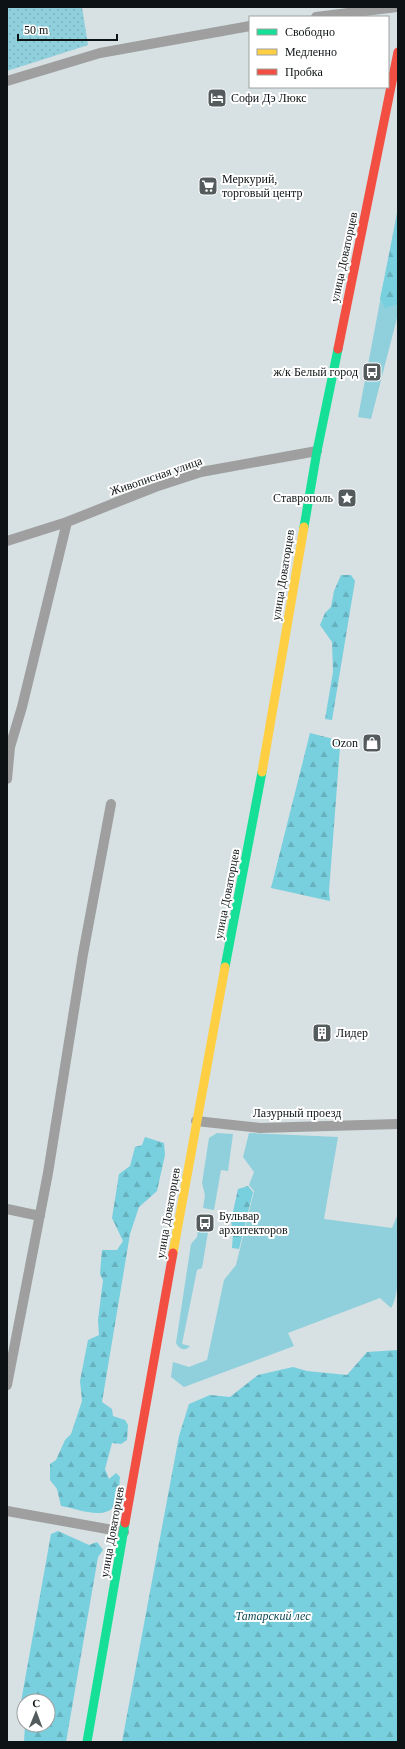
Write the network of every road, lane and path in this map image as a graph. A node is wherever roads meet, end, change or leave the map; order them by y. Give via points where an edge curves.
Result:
1 (397, 7) edge
2 (324, 16) edge
3 (249, 26) edge
4 (398, 52) edge
5 (7, 81) edge
6 (317, 452) junction
7 (67, 522) junction
8 (7, 541) edge
9 (9, 748) edge
10 (7, 780) edge
11 (110, 804) dead end
12 (196, 1121) junction
13 (398, 1124) edge
14 (7, 1209) edge
15 (40, 1216) junction
16 (7, 1385) edge
17 (7, 1511) edge
18 (124, 1532) junction
19 (87, 1742) edge

1 - 2 street
3 - 5 street via 100,53
4 - 6 main road, улица Доваторцев
6 - 7 street, Живописная улица via 201,472 155,487
6 - 12 main road, улица Доваторцев via 273,714
7 - 8 street, Живописная улица
7 - 9 street via 22,707
9 - 10 street
11 - 15 street
12 - 13 street, Лазурный проезд via 260,1128
12 - 18 main road, улица Доваторцев
14 - 15 street
15 - 16 street
17 - 18 street
18 - 19 main road, улица Доваторцев

